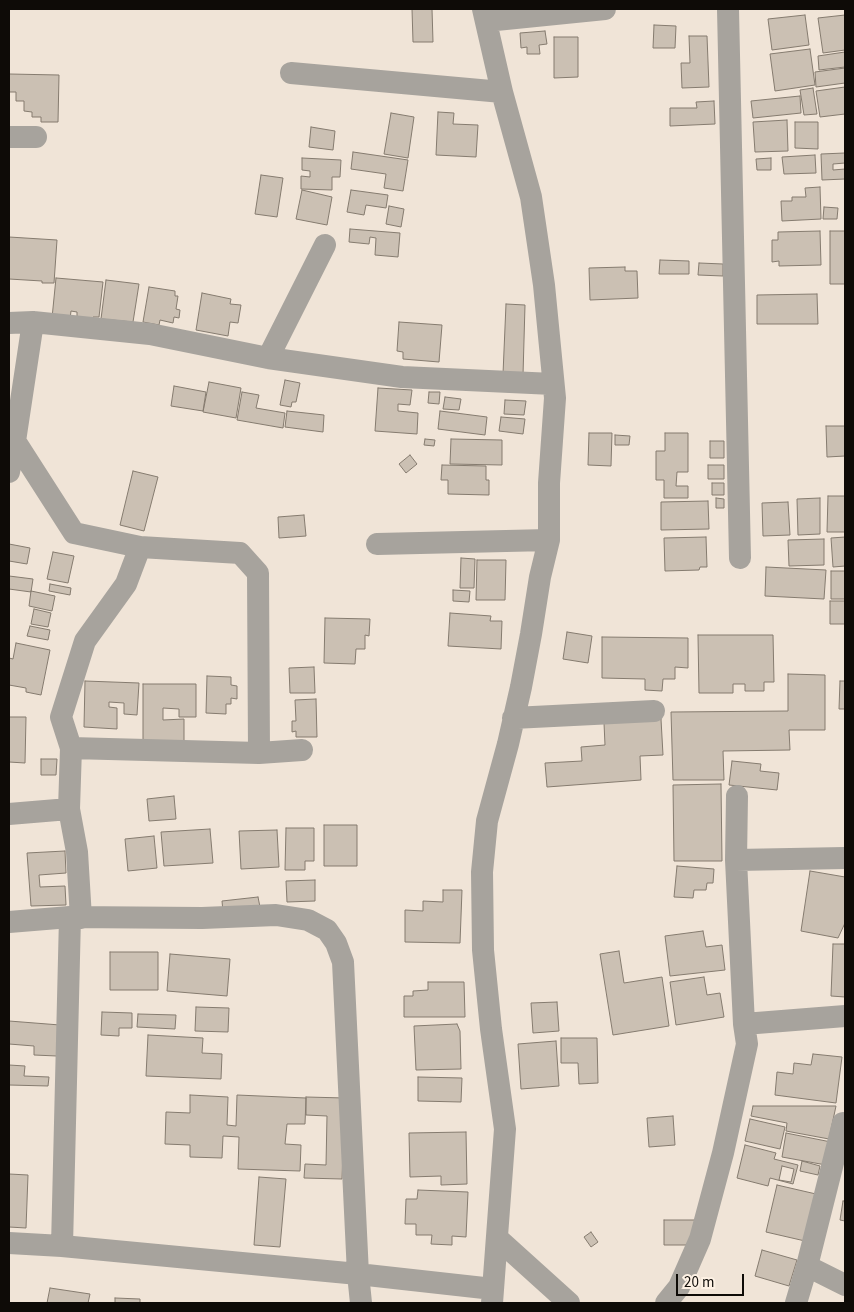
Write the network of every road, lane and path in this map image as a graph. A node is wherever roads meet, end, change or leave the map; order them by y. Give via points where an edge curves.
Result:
1 (605, 9) edge
2 (728, 9) edge
3 (484, 15) edge
4 (291, 73) dead end
5 (502, 92) junction
6 (9, 137) edge
7 (36, 137) dead end
8 (325, 245) dead end
9 (33, 322) junction
10 (9, 323) edge
11 (268, 358) junction
12 (553, 384) junction
13 (15, 441) junction
14 (9, 472) edge
15 (549, 540) junction
16 (377, 544) dead end
17 (140, 548) junction
18 (740, 558) dead end
19 (654, 711) dead end
20 (514, 718) junction
21 (72, 748) junction
22 (302, 750) dead end
23 (259, 752) junction
24 (736, 796) dead end
25 (69, 809) junction
26 (9, 814) edge
27 (845, 858) edge
28 (736, 860) junction
29 (75, 917) junction
30 (9, 922) edge
31 (845, 1016) edge
32 (744, 1024) junction
33 (843, 1123) dead end
34 (497, 1238) junction
35 (9, 1243) edge
36 (62, 1246) junction
37 (807, 1266) junction
38 (358, 1274) junction
39 (845, 1285) edge
40 (493, 1296) edge
41 (360, 1303) edge
42 (569, 1303) edge
43 (666, 1303) edge
44 (796, 1303) edge

1 - 3 street
2 - 18 street
3 - 5 street
4 - 5 street
5 - 12 street via 531,197 544,286
6 - 7 street
8 - 11 street
9 - 10 street
9 - 11 street via 150,334
9 - 13 street
11 - 12 street via 402,377
12 - 15 street
13 - 14 street
13 - 17 street via 74,534
15 - 16 street
15 - 20 street
17 - 21 street via 126,584 85,640 61,717
17 - 23 street via 240,553 258,573
19 - 20 street
20 - 34 street via 488,821 482,872 483,950 505,1129
21 - 23 street
21 - 25 street
22 - 23 street
24 - 28 street
25 - 26 street
25 - 29 street via 77,852
27 - 28 street
28 - 32 street
29 - 30 street
29 - 36 street
29 - 38 street via 202,918 276,914 308,920 327,930 343,962
31 - 32 street
32 - 43 street via 747,1044 724,1153 700,1239 679,1287
33 - 37 street
34 - 40 street
34 - 42 street
35 - 36 street
36 - 38 street
37 - 39 street
37 - 44 street
38 - 40 street
38 - 41 street

